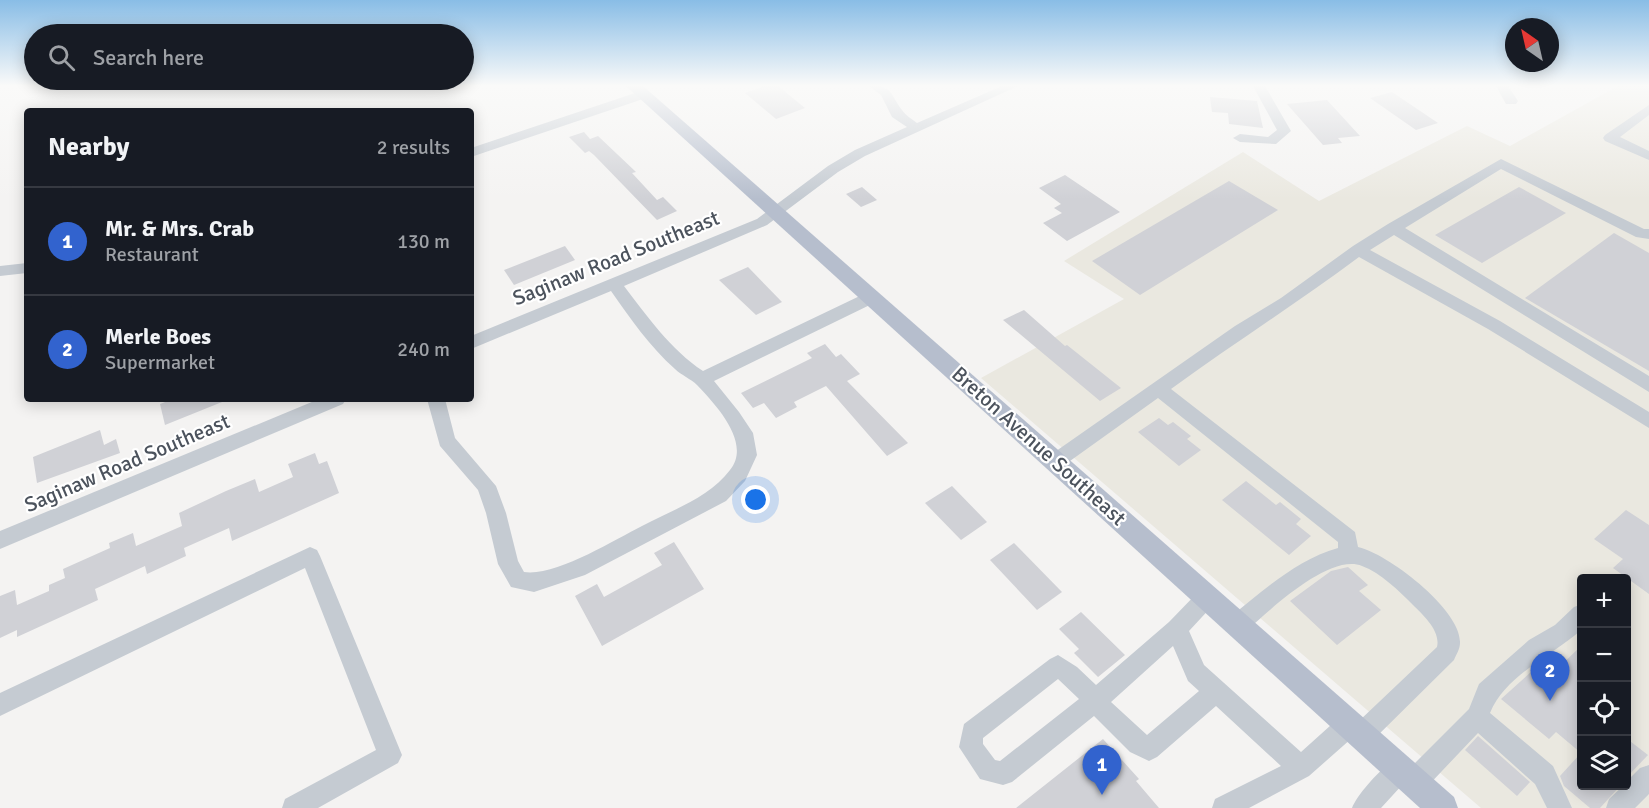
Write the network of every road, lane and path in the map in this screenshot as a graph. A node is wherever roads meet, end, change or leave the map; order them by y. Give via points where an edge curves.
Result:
1 (549, 124) edge
2 (677, 124) edge
3 (910, 124) edge
4 (926, 124) edge
5 (1280, 124) edge
6 (1629, 124) edge
7 (916, 128) junction
8 (1240, 138) dead end
9 (474, 152) edge
10 (1649, 156) edge
11 (777, 212) junction
12 (1393, 227) junction
13 (1649, 234) edge
14 (1358, 250) junction
15 (24, 268) edge
16 (0, 272) edge
17 (613, 282) junction
18 (872, 297) junction
19 (474, 341) edge
20 (702, 379) junction
21 (1649, 385) edge
22 (1159, 389) junction
23 (330, 402) edge
24 (437, 402) edge
25 (1649, 422) edge
26 (1056, 461) junction
27 (0, 540) edge
28 (1348, 554) junction
29 (1208, 597) junction
30 (1577, 618) edge
31 (1238, 624) junction
32 (1178, 629) junction
33 (1216, 691) junction
34 (1096, 700) junction
35 (0, 705) edge
36 (1477, 717) junction
37 (1355, 729) junction
38 (1301, 768) junction
39 (1407, 776) junction
40 (1649, 777) edge
41 (294, 808) edge
42 (1224, 808) edge
43 (1365, 808) edge
44 (1443, 808) edge
45 (1560, 808) edge
46 (1618, 808) edge

1 - 9 street
2 - 11 main road, Breton Avenue Southeast
3 - 7 street
4 - 7 street, Saginaw Road Southeast
5 - 8 street via 1284,130 1271,141
6 - 10 street via 1610,138
7 - 11 street, Saginaw Road Southeast via 844,162
11 - 17 street, Saginaw Road Southeast via 762,222
11 - 18 main road, Breton Avenue Southeast
12 - 13 street via 1501,163 1641,234
12 - 14 street
12 - 21 street
14 - 22 street
14 - 25 street via 1494,325
15 - 16 street
17 - 19 street, Saginaw Road Southeast
17 - 20 street via 681,365
18 - 20 street
18 - 26 main road, Breton Avenue Southeast
20 - 24 street via 746,438 748,455 738,474 719,495 578,568 534,583 518,580 508,564 486,486 447,441
22 - 26 street
22 - 28 street via 1348,538
23 - 27 street, Saginaw Road Southeast
26 - 29 main road, Breton Avenue Southeast
28 - 31 street via 1315,567
28 - 37 street via 1370,559 1400,581 1427,605 1449,638 1446,653
29 - 31 main road, Breton Avenue Southeast
29 - 32 street
30 - 36 street via 1486,692
31 - 37 main road, Breton Avenue Southeast
32 - 33 street via 1196,673
32 - 34 street
33 - 34 street via 1149,749 1138,745
33 - 38 street
34 - 34 street via 1058,666 972,732 971,747 988,771 1003,773
35 - 41 street via 310,556 390,755
36 - 39 street
36 - 45 street via 1544,775
37 - 38 street
37 - 39 main road, Breton Avenue Southeast
38 - 42 street
39 - 43 street
39 - 44 main road, Breton Avenue Southeast
40 - 46 street

